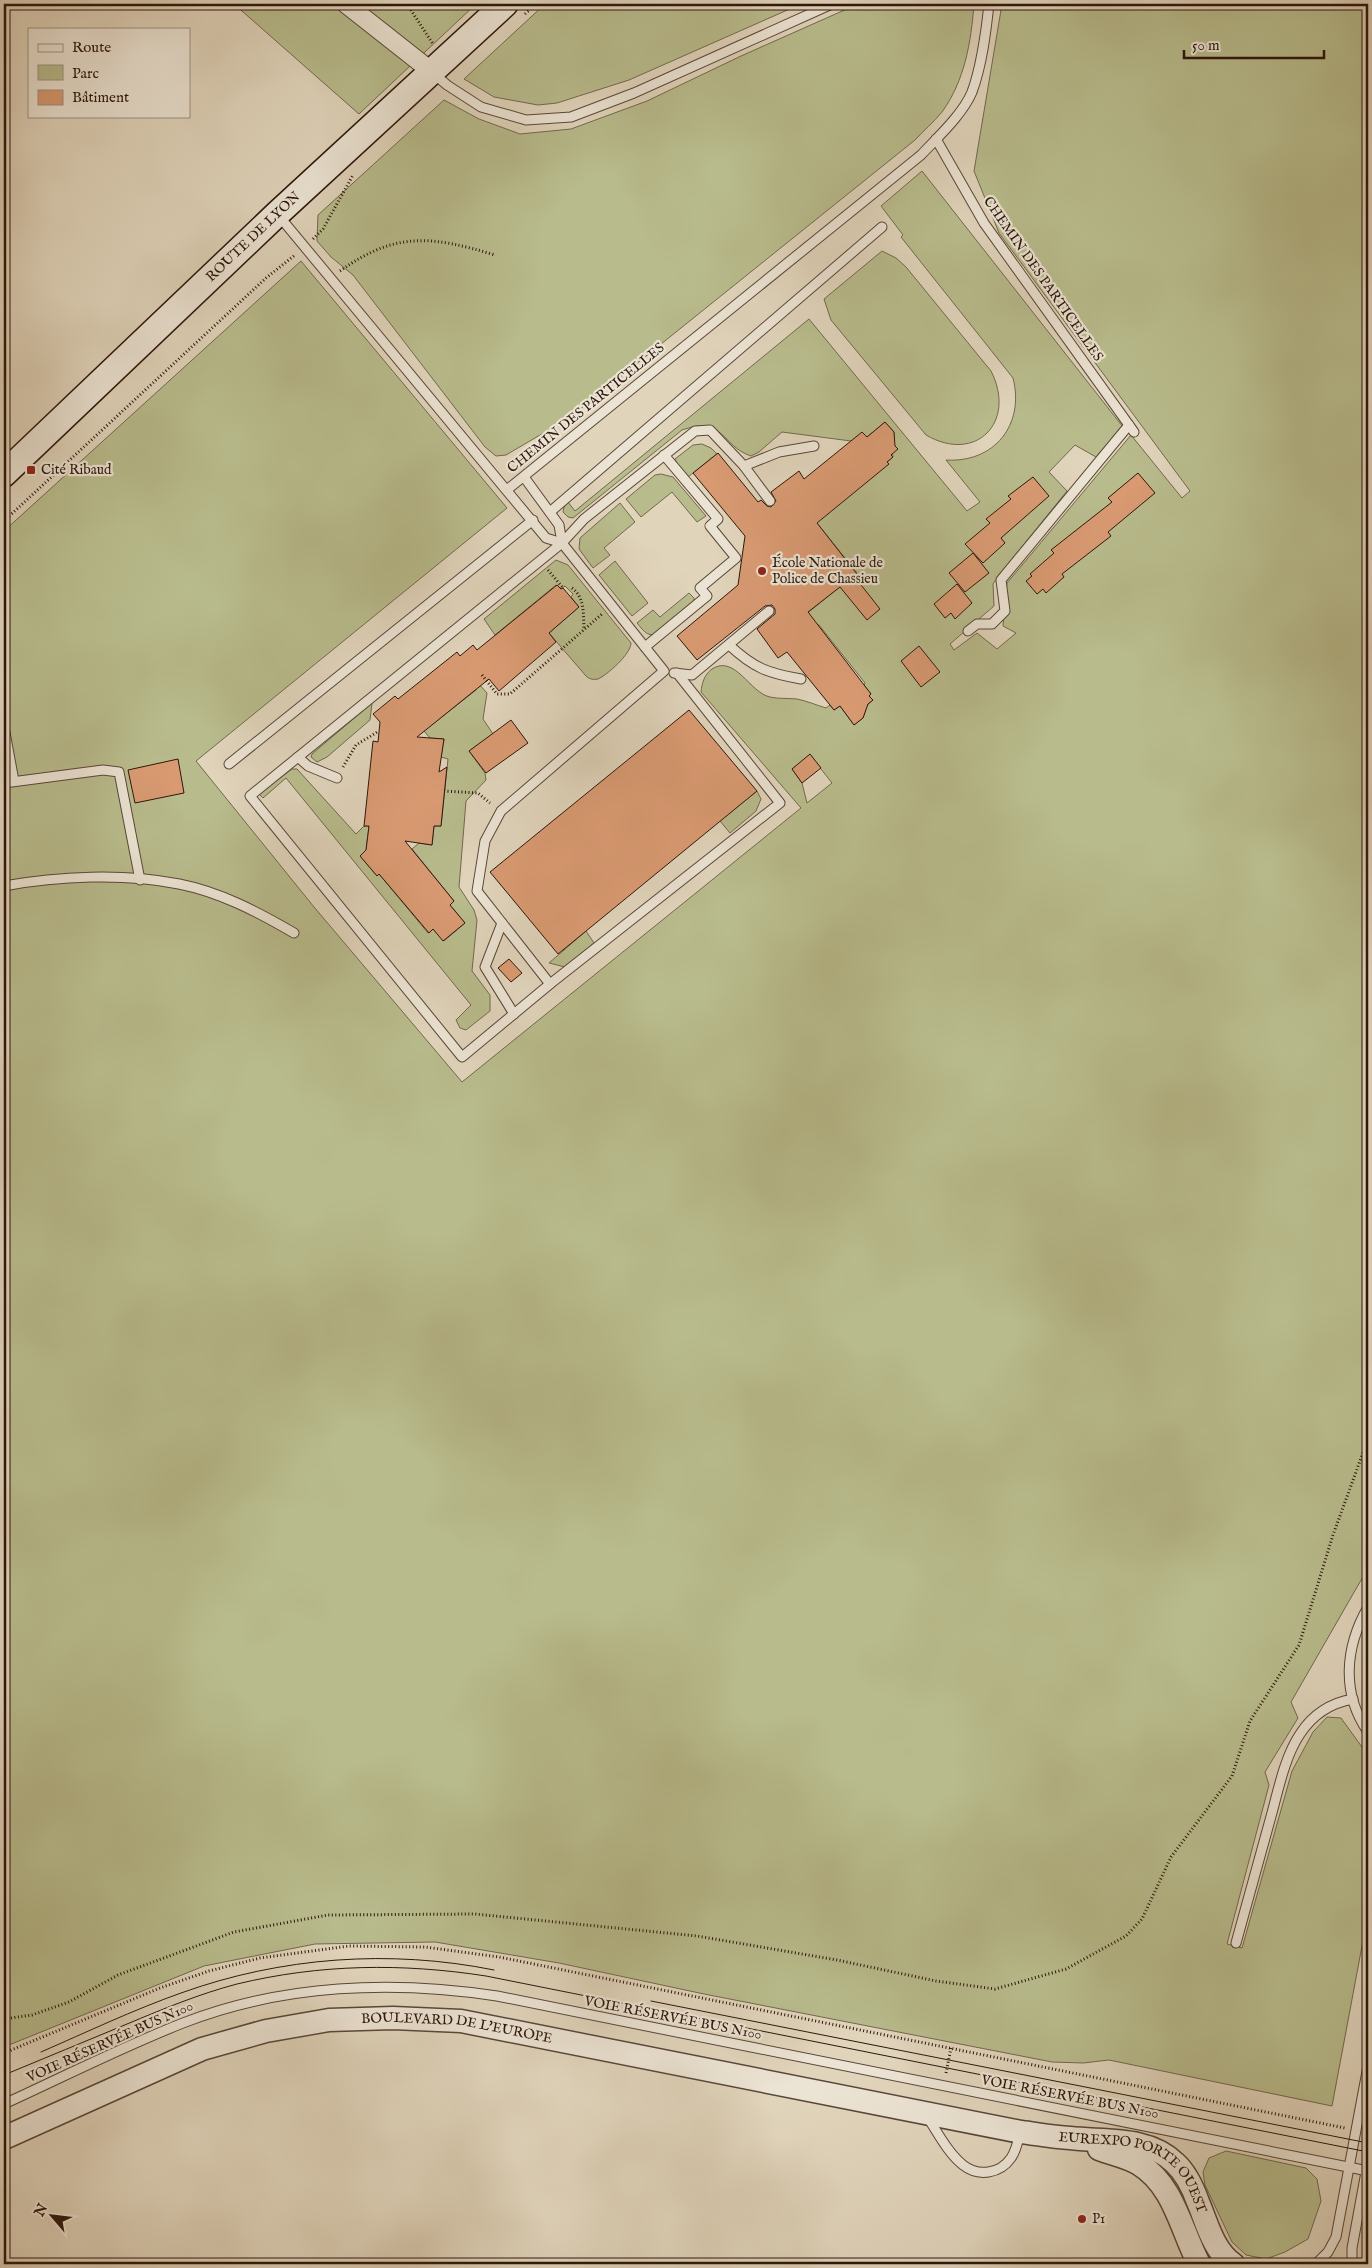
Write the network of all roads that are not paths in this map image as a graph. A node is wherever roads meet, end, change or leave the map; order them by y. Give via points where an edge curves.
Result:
1 (346, 4) edge
2 (505, 4) edge
3 (832, 4) edge
4 (989, 4) edge
5 (431, 71) junction
6 (936, 139) junction
7 (277, 214) junction
8 (882, 227) dead end
9 (814, 446) dead end
10 (664, 455) junction
11 (744, 466) junction
12 (4, 474) edge
13 (524, 477) junction
14 (508, 489) junction
15 (770, 501) dead end
16 (550, 512) junction
17 (533, 520) junction
18 (562, 542) junction
19 (769, 611) dead end
20 (968, 631) dead end
21 (729, 645) junction
22 (645, 647) junction
23 (664, 672) junction
24 (677, 673) junction
25 (801, 678) dead end
26 (4, 727) edge
27 (298, 757) junction
28 (229, 764) dead end
29 (337, 778) road end
30 (14, 781) junction
31 (4, 783) edge
32 (140, 880) junction
33 (4, 886) edge
34 (502, 923) junction
35 (294, 933) dead end
36 (550, 984) junction
37 (514, 1014) junction
38 (1368, 1607) edge
39 (1353, 1699) junction
40 (1368, 1732) edge
41 (1236, 1942) dead end
42 (1368, 2066) edge
43 (4, 2104) edge
44 (925, 2113) junction
45 (1021, 2132) junction
46 (4, 2138) edge
47 (1070, 2138) junction
48 (1368, 2161) edge
49 (1349, 2167) junction
50 (1367, 2171) edge
51 (1199, 2264) edge
52 (1232, 2264) edge
53 (1316, 2264) edge
54 (1352, 2264) edge

1 - 5 street
2 - 5 main road, ROUTE DE LYON
3 - 5 lane via 634,93 571,117 526,120 481,107
4 - 6 lane, CHEMIN DES PARTICELLES via 985,37 971,92
5 - 7 main road, ROUTE DE LYON
6 - 13 lane, CHEMIN DES PARTICELLES via 921,155
6 - 20 lane, CHEMIN DES PARTICELLES via 984,223 1131,428 1001,580 1005,611 992,624 977,624
7 - 12 main road, ROUTE DE LYON
7 - 14 lane, CHEMIN DES PARTICELLES
8 - 16 lane
9 - 11 lane via 779,452
10 - 11 lane via 695,431 710,430
10 - 18 lane via 584,519
10 - 22 lane via 718,519 710,526 736,558 700,588 707,596
11 - 15 lane
13 - 14 lane, CHEMIN DES PARTICELLES
13 - 16 lane
14 - 17 lane
16 - 18 lane via 559,525
17 - 18 lane via 546,538
17 - 28 lane
18 - 22 lane
18 - 27 lane
19 - 21 lane
21 - 24 lane via 692,675
21 - 25 lane via 746,661 772,674
22 - 23 lane
23 - 24 lane
23 - 34 lane via 501,811 485,841 477,891
24 - 36 lane via 780,803
26 - 30 lane
27 - 29 lane via 308,766
27 - 37 lane via 250,796 462,1056
30 - 31 lane
30 - 32 lane via 103,770 119,772
32 - 33 lane via 72,878
32 - 35 lane via 178,884 207,892 263,915
34 - 36 lane
34 - 37 lane via 485,967
36 - 37 lane
38 - 39 lane via 1358,1625 1350,1652
39 - 40 lane
39 - 41 lane via 1331,1704 1321,1712 1300,1734 1293,1748 1277,1793
42 - 49 lane
43 - 49 lane, VOIE RÉSERVÉE BUS N100 via 183,2023 220,2011 262,2000 342,1988 424,1987 497,1996
44 - 45 street, BOULEVARD DE L'EUROPE
44 - 45 lane via 962,2164 974,2171 994,2172 1012,2158
44 - 46 street, BOULEVARD DE L'EUROPE via 461,2021 392,2018 329,2020 266,2031 202,2049
45 - 47 street, BOULEVARD DE L'EUROPE
47 - 51 street, EUREXPO PORTE OUEST via 1138,2163 1158,2179 1170,2197
47 - 52 street, EUREXPO PORTE OUEST via 1111,2140 1155,2148 1175,2162 1190,2182 1212,2237
48 - 50 lane
49 - 50 lane, VOIE RÉSERVÉE BUS N100
49 - 53 lane via 1336,2238
50 - 54 lane via 1352,2248

